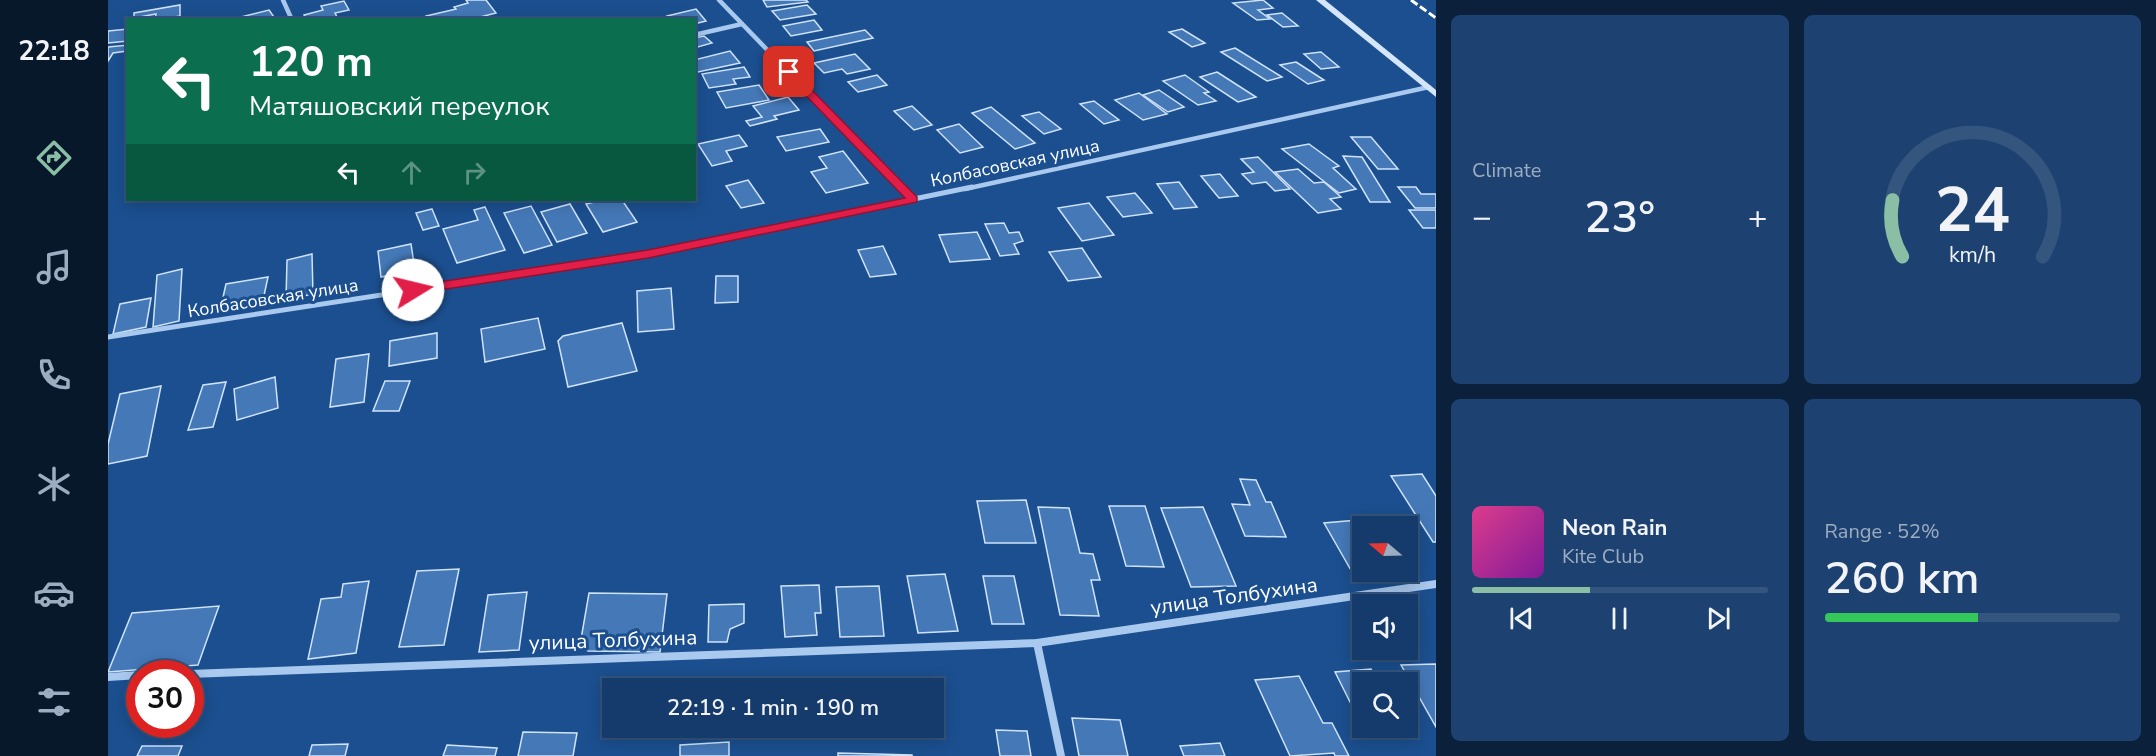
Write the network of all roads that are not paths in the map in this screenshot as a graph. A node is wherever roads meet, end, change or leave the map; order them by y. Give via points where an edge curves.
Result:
1 (283, 0) edge
2 (719, 0) edge
3 (1320, 0) edge
4 (291, 18) edge
5 (742, 24) junction
6 (696, 35) edge
7 (1429, 87) junction
8 (1436, 94) edge
9 (913, 200) junction
10 (108, 337) edge
11 (1436, 584) edge
12 (1037, 643) junction
13 (204, 673) edge
14 (126, 675) edge
15 (108, 676) edge
16 (1061, 756) edge

1 - 4 street
2 - 5 street
3 - 7 main road
5 - 6 street
5 - 9 street
7 - 8 main road
7 - 9 street, Колбасовская улица
9 - 10 street, Колбасовская улица via 648,254
11 - 12 street, улица Толбухина
12 - 13 street, улица Толбухина
12 - 16 street
14 - 15 street

